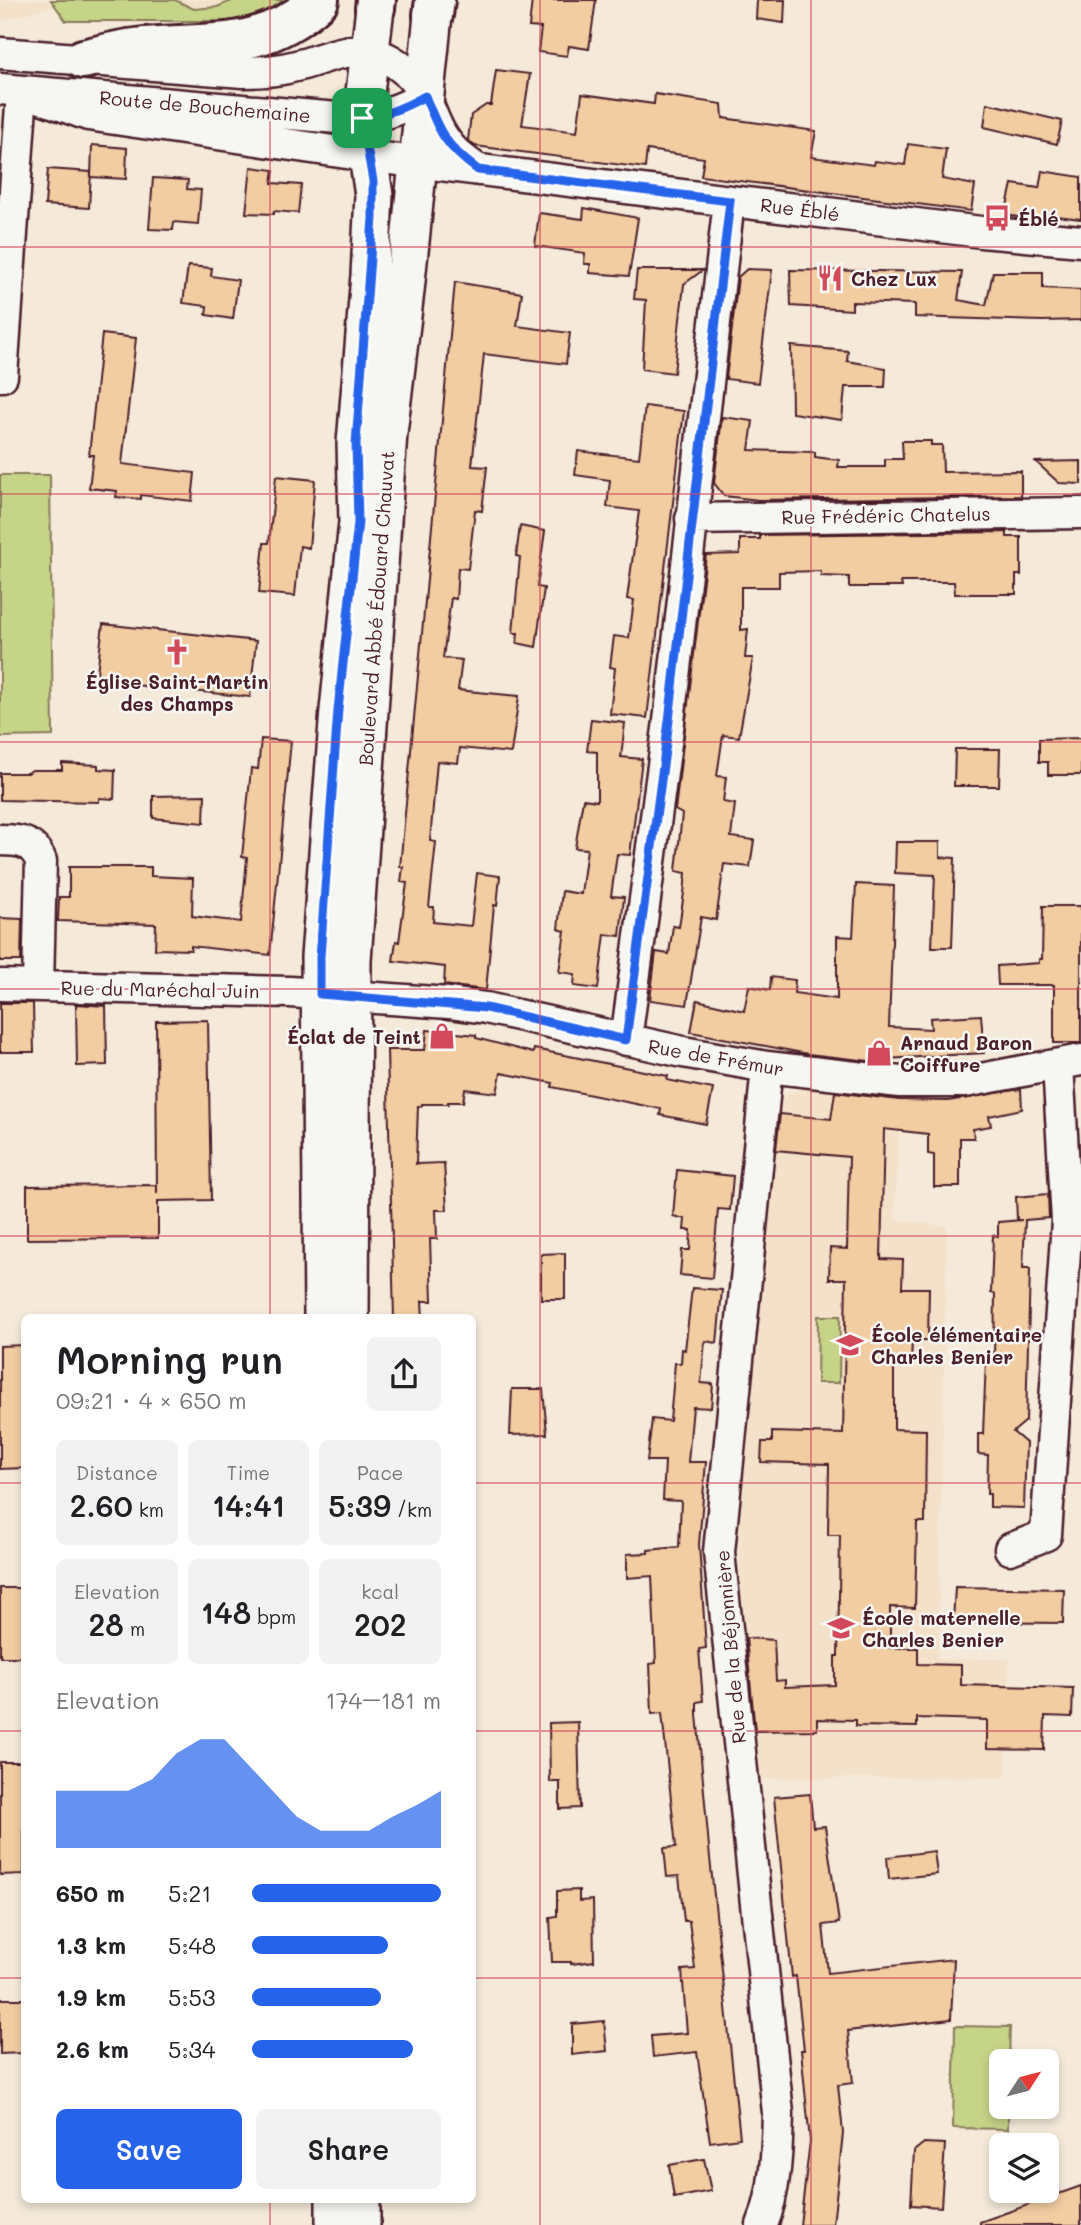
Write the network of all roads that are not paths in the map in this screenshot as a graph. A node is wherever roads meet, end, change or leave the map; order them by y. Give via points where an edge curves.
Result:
1 (319, 0) edge
2 (376, 4) edge
3 (435, 5) edge
4 (360, 52) junction
5 (0, 53) edge
6 (83, 59) junction
7 (11, 90) edge
8 (425, 96) junction
9 (362, 118) junction
10 (368, 156) junction
11 (418, 162) junction
12 (478, 170) junction
13 (730, 201) junction
14 (1081, 241) edge
15 (0, 376) edge
16 (1081, 513) edge
17 (691, 519) junction
18 (0, 840) edge
19 (0, 985) edge
20 (38, 986) junction
21 (336, 995) junction
22 (626, 1040) junction
23 (1070, 1062) edge
24 (767, 1067) junction
25 (323, 1314) edge
26 (350, 1314) edge
27 (1010, 1549) dead end
28 (335, 2203) edge
29 (361, 2203) edge
30 (335, 2225) edge
31 (361, 2225) edge
32 (762, 2225) edge

1 - 6 highway via 285,25 234,43 135,48
2 - 4 main road, Boulevard Abbé Édouard Chauvat
3 - 8 main road, Boulevard Abbé Édouard Chauvat
4 - 6 street, Route de Bouchemaine via 272,71 243,72
4 - 8 street via 388,58 403,68
4 - 9 main road, Boulevard Abbé Édouard Chauvat
5 - 6 street, Route de Bouchemaine
7 - 9 street, Route de Bouchemaine
7 - 10 street, Route de Bouchemaine via 88,115
7 - 15 street
8 - 9 street, Route de Bouchemaine via 383,116
8 - 11 main road, Boulevard Abbé Édouard Chauvat
8 - 12 street via 443,137
9 - 10 main road, Boulevard Abbé Édouard Chauvat
10 - 11 street, Rue Éblé
10 - 21 main road, Boulevard Abbé Édouard Chauvat via 373,218 356,443 358,522 338,710 320,957
11 - 12 street, Rue Éblé
11 - 21 main road, Boulevard Abbé Édouard Chauvat via 388,433 352,960
12 - 13 street, Rue Éblé
13 - 14 street, Rue Éblé
13 - 17 street
16 - 17 street, Rue Frédéric Chatelus
17 - 22 street
18 - 20 street via 28,844 41,861
19 - 20 street, Rue du Maréchal Juin
20 - 21 street, Rue du Maréchal Juin
21 - 22 street, Rue de Frémur via 486,1008
21 - 25 main road
21 - 26 main road
22 - 24 street, Rue de Frémur
23 - 24 street, Rue de Frémur via 965,1082 933,1083
23 - 27 street via 1067,1221 1046,1535
24 - 32 street, Rue de la Béjonnière via 719,1552 778,2113 772,2188
28 - 30 main road
29 - 31 main road

